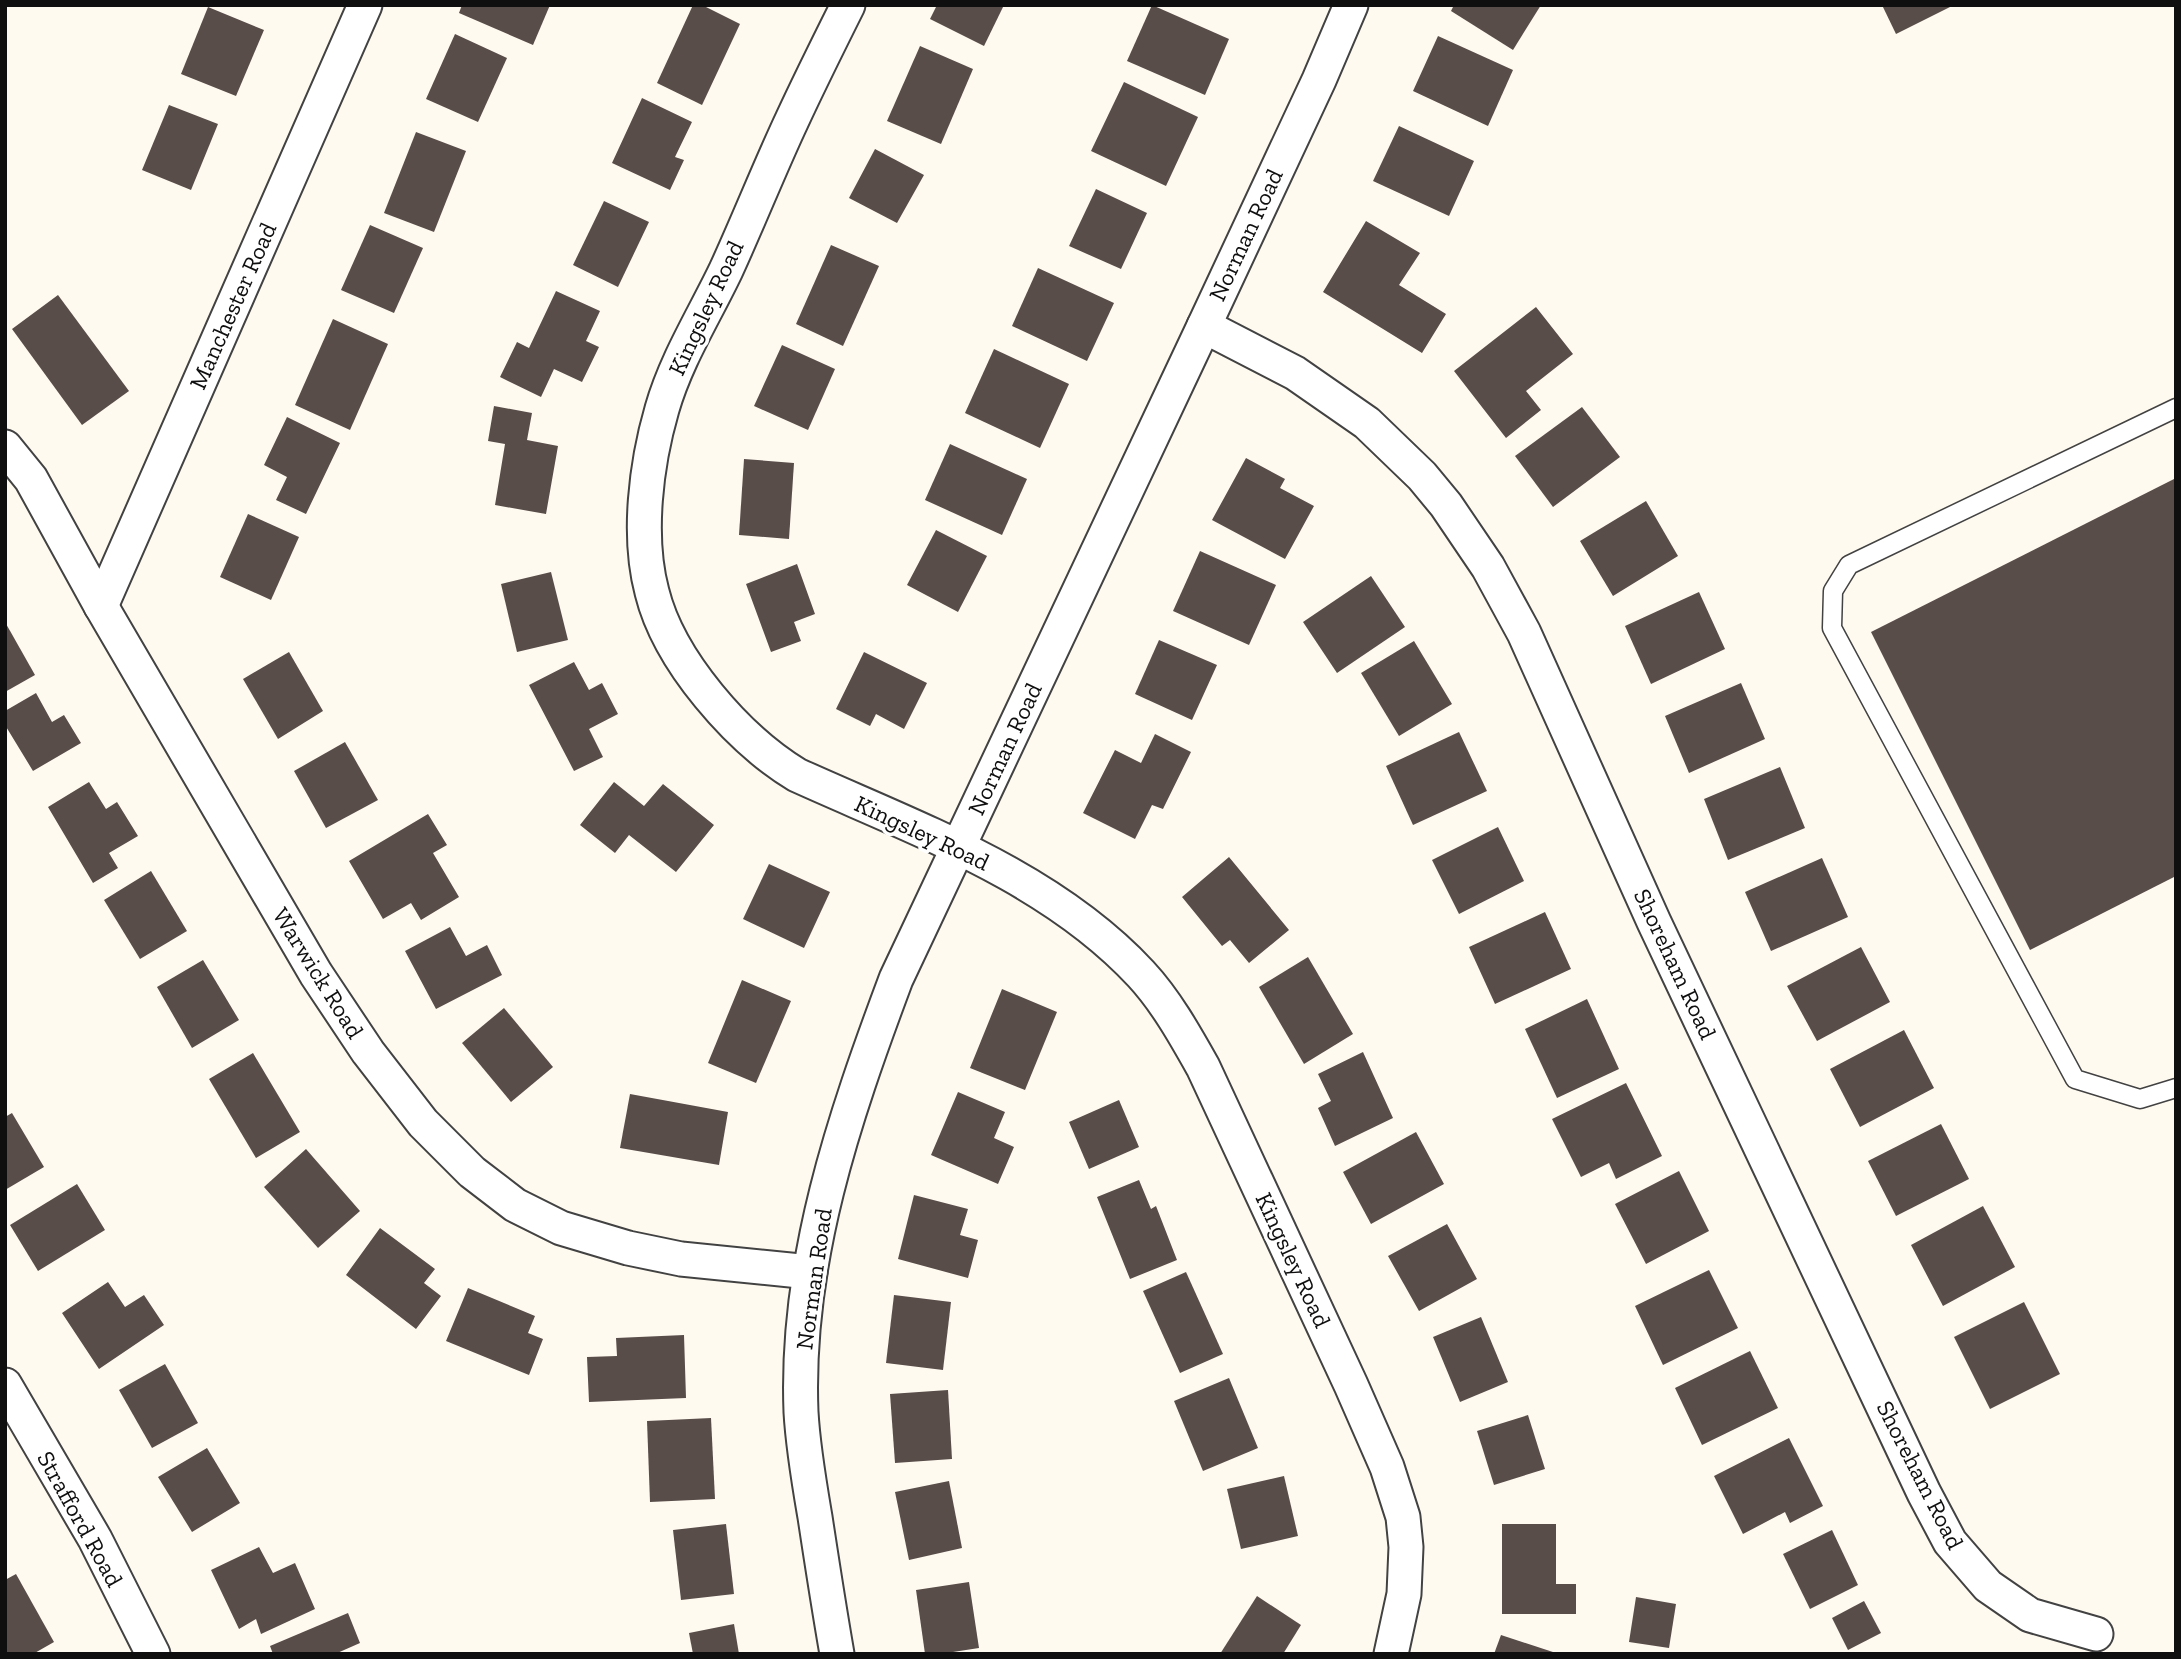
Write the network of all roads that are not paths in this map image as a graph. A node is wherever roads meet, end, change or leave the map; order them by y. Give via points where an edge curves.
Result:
1 (365, 5) edge
2 (848, 5) edge
3 (1351, 5) edge
4 (1204, 326) junction
5 (2176, 408) edge
6 (5, 447) edge
7 (101, 606) junction
8 (958, 849) junction
9 (2176, 1088) edge
10 (810, 1272) junction
11 (5, 1385) edge
12 (2096, 1634) dead end
13 (153, 1654) edge
14 (837, 1654) edge
15 (1391, 1654) edge

1 - 7 street, Manchester Road
2 - 8 street, Kingsley Road via 676,368 661,410 647,480 645,549 652,594 669,635 696,681 739,731 797,775
3 - 4 street, Norman Road
4 - 8 street, Norman Road
4 - 12 street, Shoreham Road via 1295,373 1367,423 1446,505 1524,632 1654,922 1950,1542 1989,1586 2029,1615
5 - 9 lane via 1849,565 1833,590 1832,628 2075,1079 2140,1099
6 - 7 street, Warwick Road via 31,479
7 - 10 street, Warwick Road via 316,974 423,1124 472,1172 515,1205 561,1228 628,1248 681,1259
8 - 10 street, Norman Road via 897,979 859,1079 827,1183
8 - 15 street, Kingsley Road via 1022,881 1091,928 1142,975 1178,1022 1203,1067 1351,1385 1404,1517 1404,1594
10 - 14 street, Norman Road via 801,1410
11 - 13 street, Strafford Road via 95,1539

